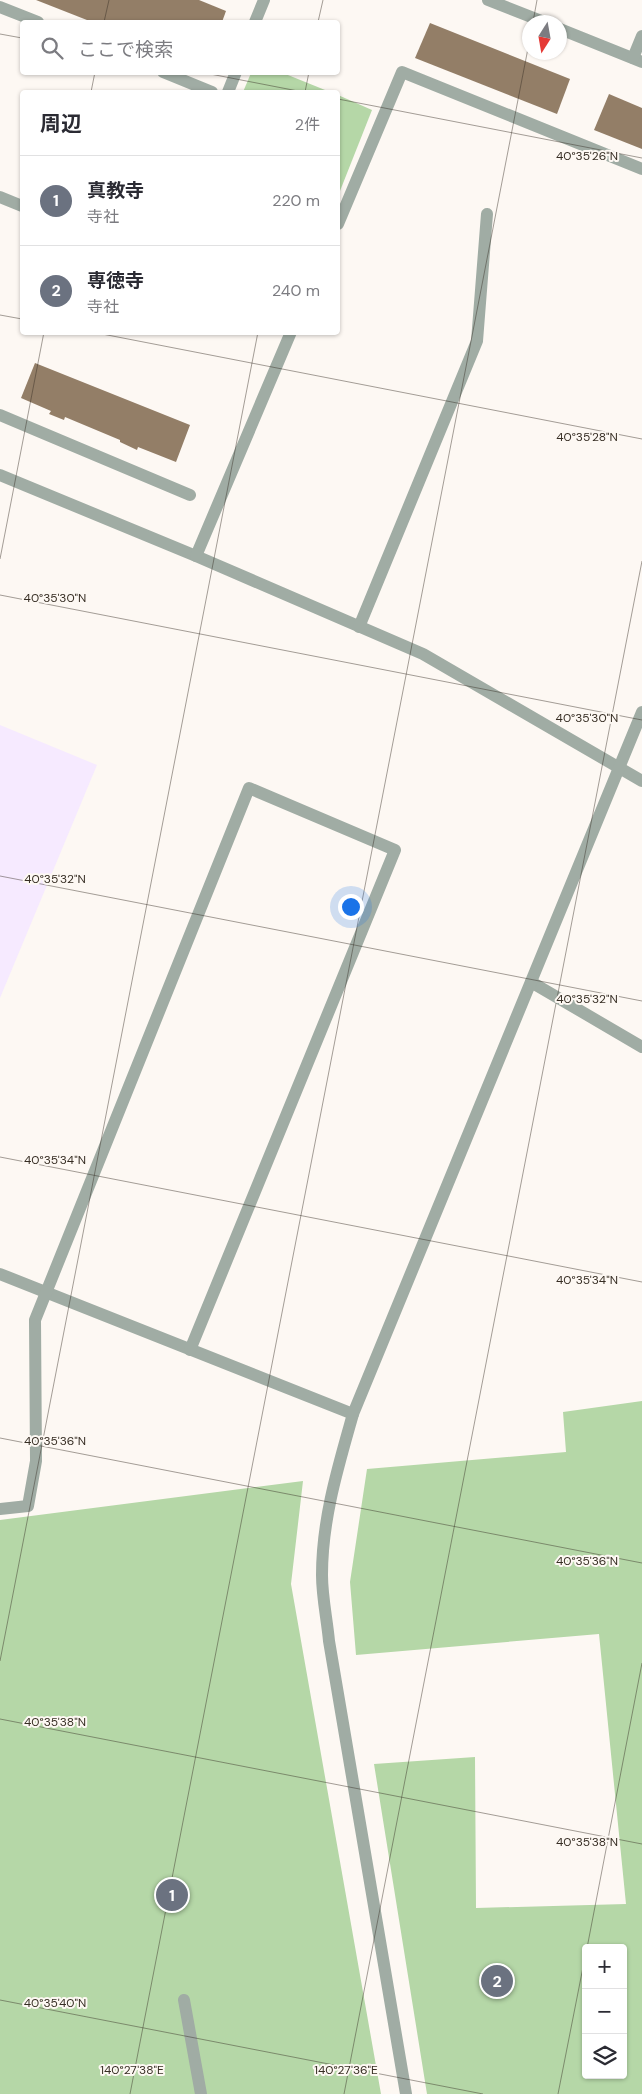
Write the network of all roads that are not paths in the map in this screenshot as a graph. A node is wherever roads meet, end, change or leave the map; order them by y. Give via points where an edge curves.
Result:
1 (264, 0) edge
2 (488, 0) edge
3 (0, 7) edge
4 (526, 15) edge
5 (33, 20) edge
6 (256, 20) edge
7 (567, 32) edge
8 (642, 36) edge
9 (638, 60) edge
10 (170, 75) edge
11 (235, 75) edge
12 (207, 90) edge
13 (229, 90) edge
14 (642, 169) edge
15 (0, 197) edge
16 (20, 205) edge
17 (487, 214) dead end
18 (340, 218) edge
19 (290, 335) edge
20 (0, 415) edge
21 (0, 475) edge
22 (190, 495) dead end
23 (196, 556) junction
24 (359, 626) junction
25 (642, 712) edge
26 (619, 768) junction
27 (642, 781) edge
28 (531, 982) junction
29 (642, 1047) edge
30 (0, 1274) edge
31 (47, 1292) junction
32 (190, 1350) junction
33 (353, 1414) junction
34 (0, 1509) edge
35 (184, 2000) dead end
36 (201, 2094) edge
37 (406, 2094) edge

1 - 6 street
2 - 4 street
3 - 5 street
7 - 9 street
8 - 9 street
10 - 12 street
11 - 13 street
14 - 18 street via 402,72
15 - 16 street
17 - 24 street via 477,340
19 - 23 street
20 - 22 street
21 - 23 street
23 - 24 street
24 - 26 street via 424,654
25 - 26 street
26 - 27 street
26 - 28 street
28 - 29 street
28 - 33 street
30 - 31 street
31 - 32 street
31 - 32 street via 249,788 395,850
31 - 34 street via 35,1320 36,1461 28,1506
32 - 33 street
33 - 37 street via 332,1487 324,1533 322,1576 329,1640
35 - 36 street

